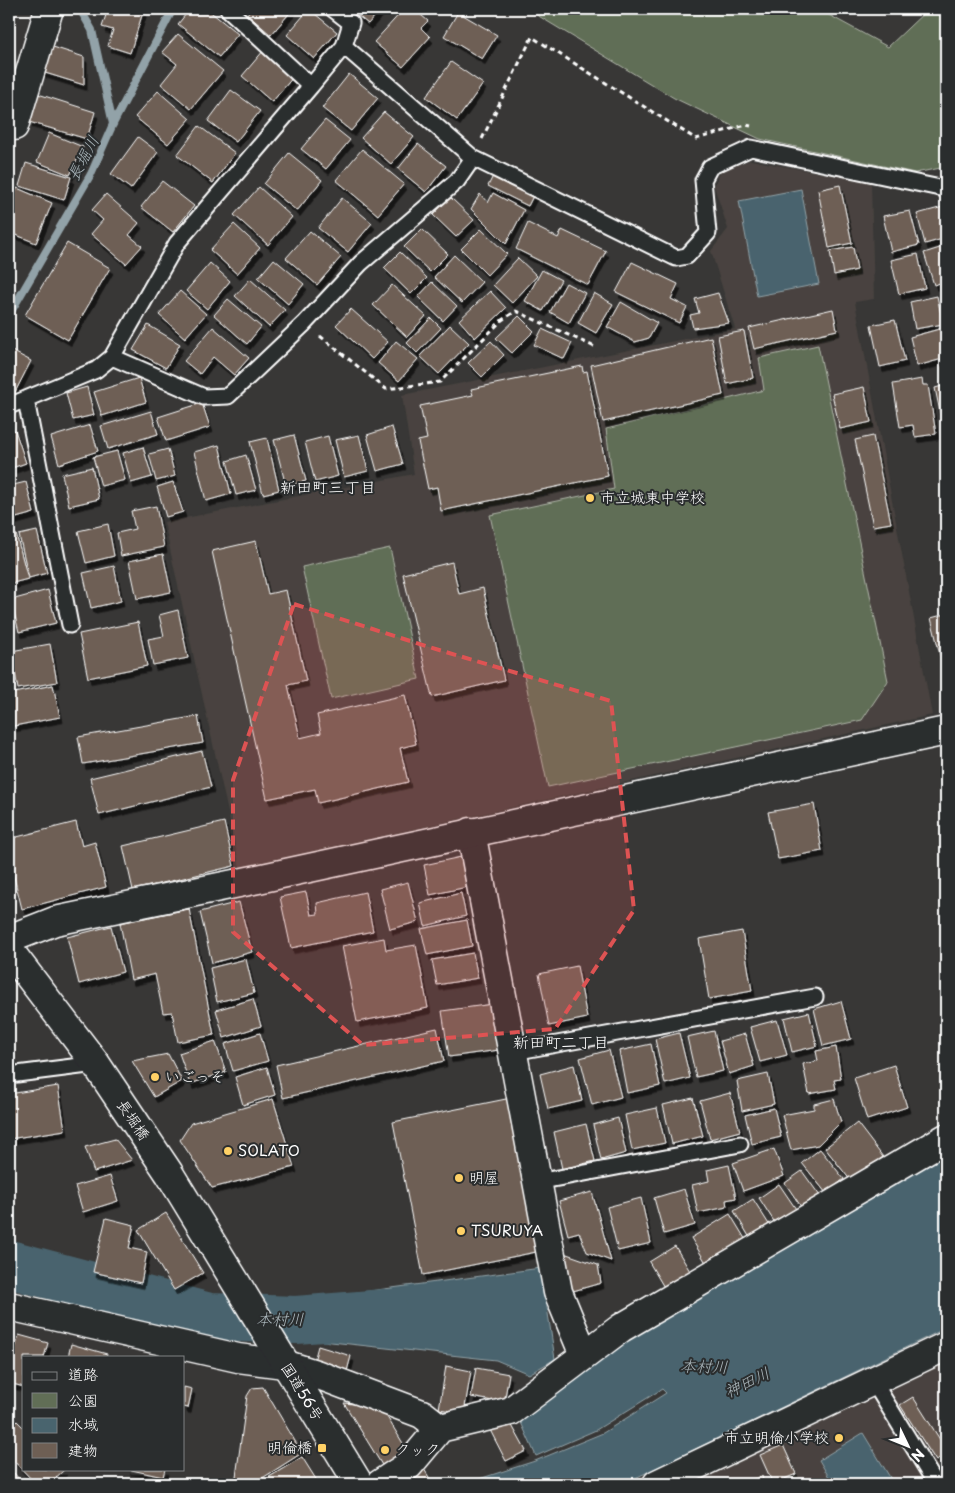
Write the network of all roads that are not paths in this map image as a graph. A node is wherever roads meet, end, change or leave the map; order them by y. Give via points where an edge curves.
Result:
1 (49, 9) edge
2 (228, 9) edge
3 (333, 9) edge
4 (344, 46) junction
5 (311, 86) junction
6 (11, 131) edge
7 (473, 158) junction
8 (946, 186) edge
9 (112, 357) junction
10 (26, 400) junction
11 (9, 406) edge
12 (70, 625) dead end
13 (946, 731) edge
14 (471, 832) junction
15 (9, 939) edge
16 (9, 950) edge
17 (815, 997) dead end
18 (513, 1052) junction
19 (96, 1064) junction
20 (9, 1075) edge
21 (946, 1138) edge
22 (740, 1144) dead end
23 (537, 1182) junction
24 (245, 1299) joint
25 (9, 1306) edge
26 (946, 1346) edge
27 (279, 1355) junction
28 (584, 1355) junction
29 (873, 1381) junction
30 (440, 1428) junction
31 (359, 1484) edge
32 (380, 1484) edge
33 (657, 1484) edge
34 (936, 1484) edge

1 - 6 main road
2 - 5 lane
3 - 4 lane via 351,22
4 - 5 lane
4 - 7 lane
5 - 9 lane via 177,243
7 - 8 lane via 676,258 686,256 708,233 703,180 710,167 752,148 940,188
7 - 9 lane via 457,181 362,263 228,396 204,397
9 - 10 lane via 96,370
10 - 11 lane
10 - 12 lane
13 - 14 main road
14 - 15 main road via 55,921
14 - 18 main road
16 - 19 main road, 長堀橋
17 - 18 lane
18 - 23 main road
19 - 20 lane
19 - 24 main road, 長堀橋 via 169,1173
21 - 28 main road via 621,1328
22 - 23 lane
23 - 28 main road via 558,1292
24 - 27 main road, 国道56号
25 - 27 main road via 238,1358
26 - 29 main road
27 - 30 main road via 316,1374 422,1414
27 - 31 main road, 国道56号
28 - 30 main road via 510,1411
29 - 33 main road
29 - 34 lane
30 - 32 main road via 409,1465

